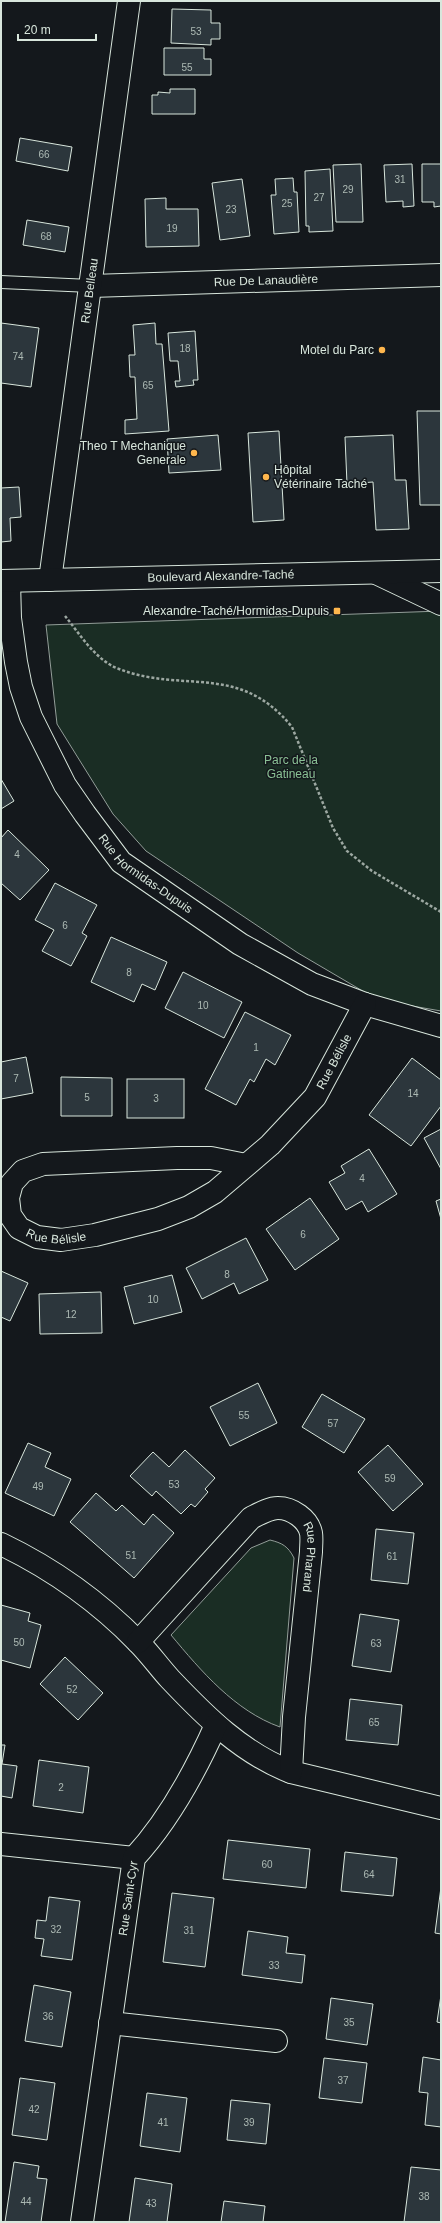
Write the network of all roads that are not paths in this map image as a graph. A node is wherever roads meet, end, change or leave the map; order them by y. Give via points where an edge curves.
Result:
1 (129, 1) edge
2 (441, 276) edge
3 (1, 282) edge
4 (91, 286) junction
5 (441, 571) edge
6 (376, 573) junction
7 (50, 580) junction
8 (5, 581) edge
9 (441, 604) edge
10 (365, 1004) junction
11 (441, 1026) edge
12 (246, 1165) junction
13 (1, 1544) edge
14 (138, 1642) junction
15 (216, 1724) junction
16 (291, 1772) junction
17 (441, 1808) edge
18 (1, 1844) edge
19 (134, 1858) junction
20 (110, 2023) junction
21 (276, 2041) dead end
22 (82, 2222) edge

1 - 4 street, Rue Belleau
2 - 4 street, Rue De Lanaudière
3 - 4 lane
4 - 7 street, Rue Belleau
5 - 6 street, Boulevard Alexandre-Taché
6 - 7 street, Boulevard Alexandre-Taché
6 - 9 street
7 - 8 street, Boulevard Alexandre-Taché
8 - 10 street, Rue Hormidas-Dupuis via 16,662 31,717 65,785 121,862 240,944 312,984
10 - 11 street, Rue Hormidas-Dupuis
10 - 12 street, Rue Bélisle via 315,1098
12 - 12 street, Rue Bélisle via 211,1158 43,1164 23,1171 12,1183 8,1198 10,1215 20,1228 37,1237 61,1240 95,1235 158,1219 189,1207 214,1192
13 - 14 street via 30,1558 66,1582
14 - 15 street via 170,1679
14 - 16 street, Rue Pharand via 251,1518 278,1508 295,1513 306,1522 311,1534 311,1552
15 - 16 street via 249,1752
15 - 19 street, Rue Saint-Cyr via 178,1798 154,1836
16 - 17 street
18 - 19 street
19 - 20 street, Rue Saint-Cyr
20 - 21 street
20 - 22 street, Rue Saint-Cyr

